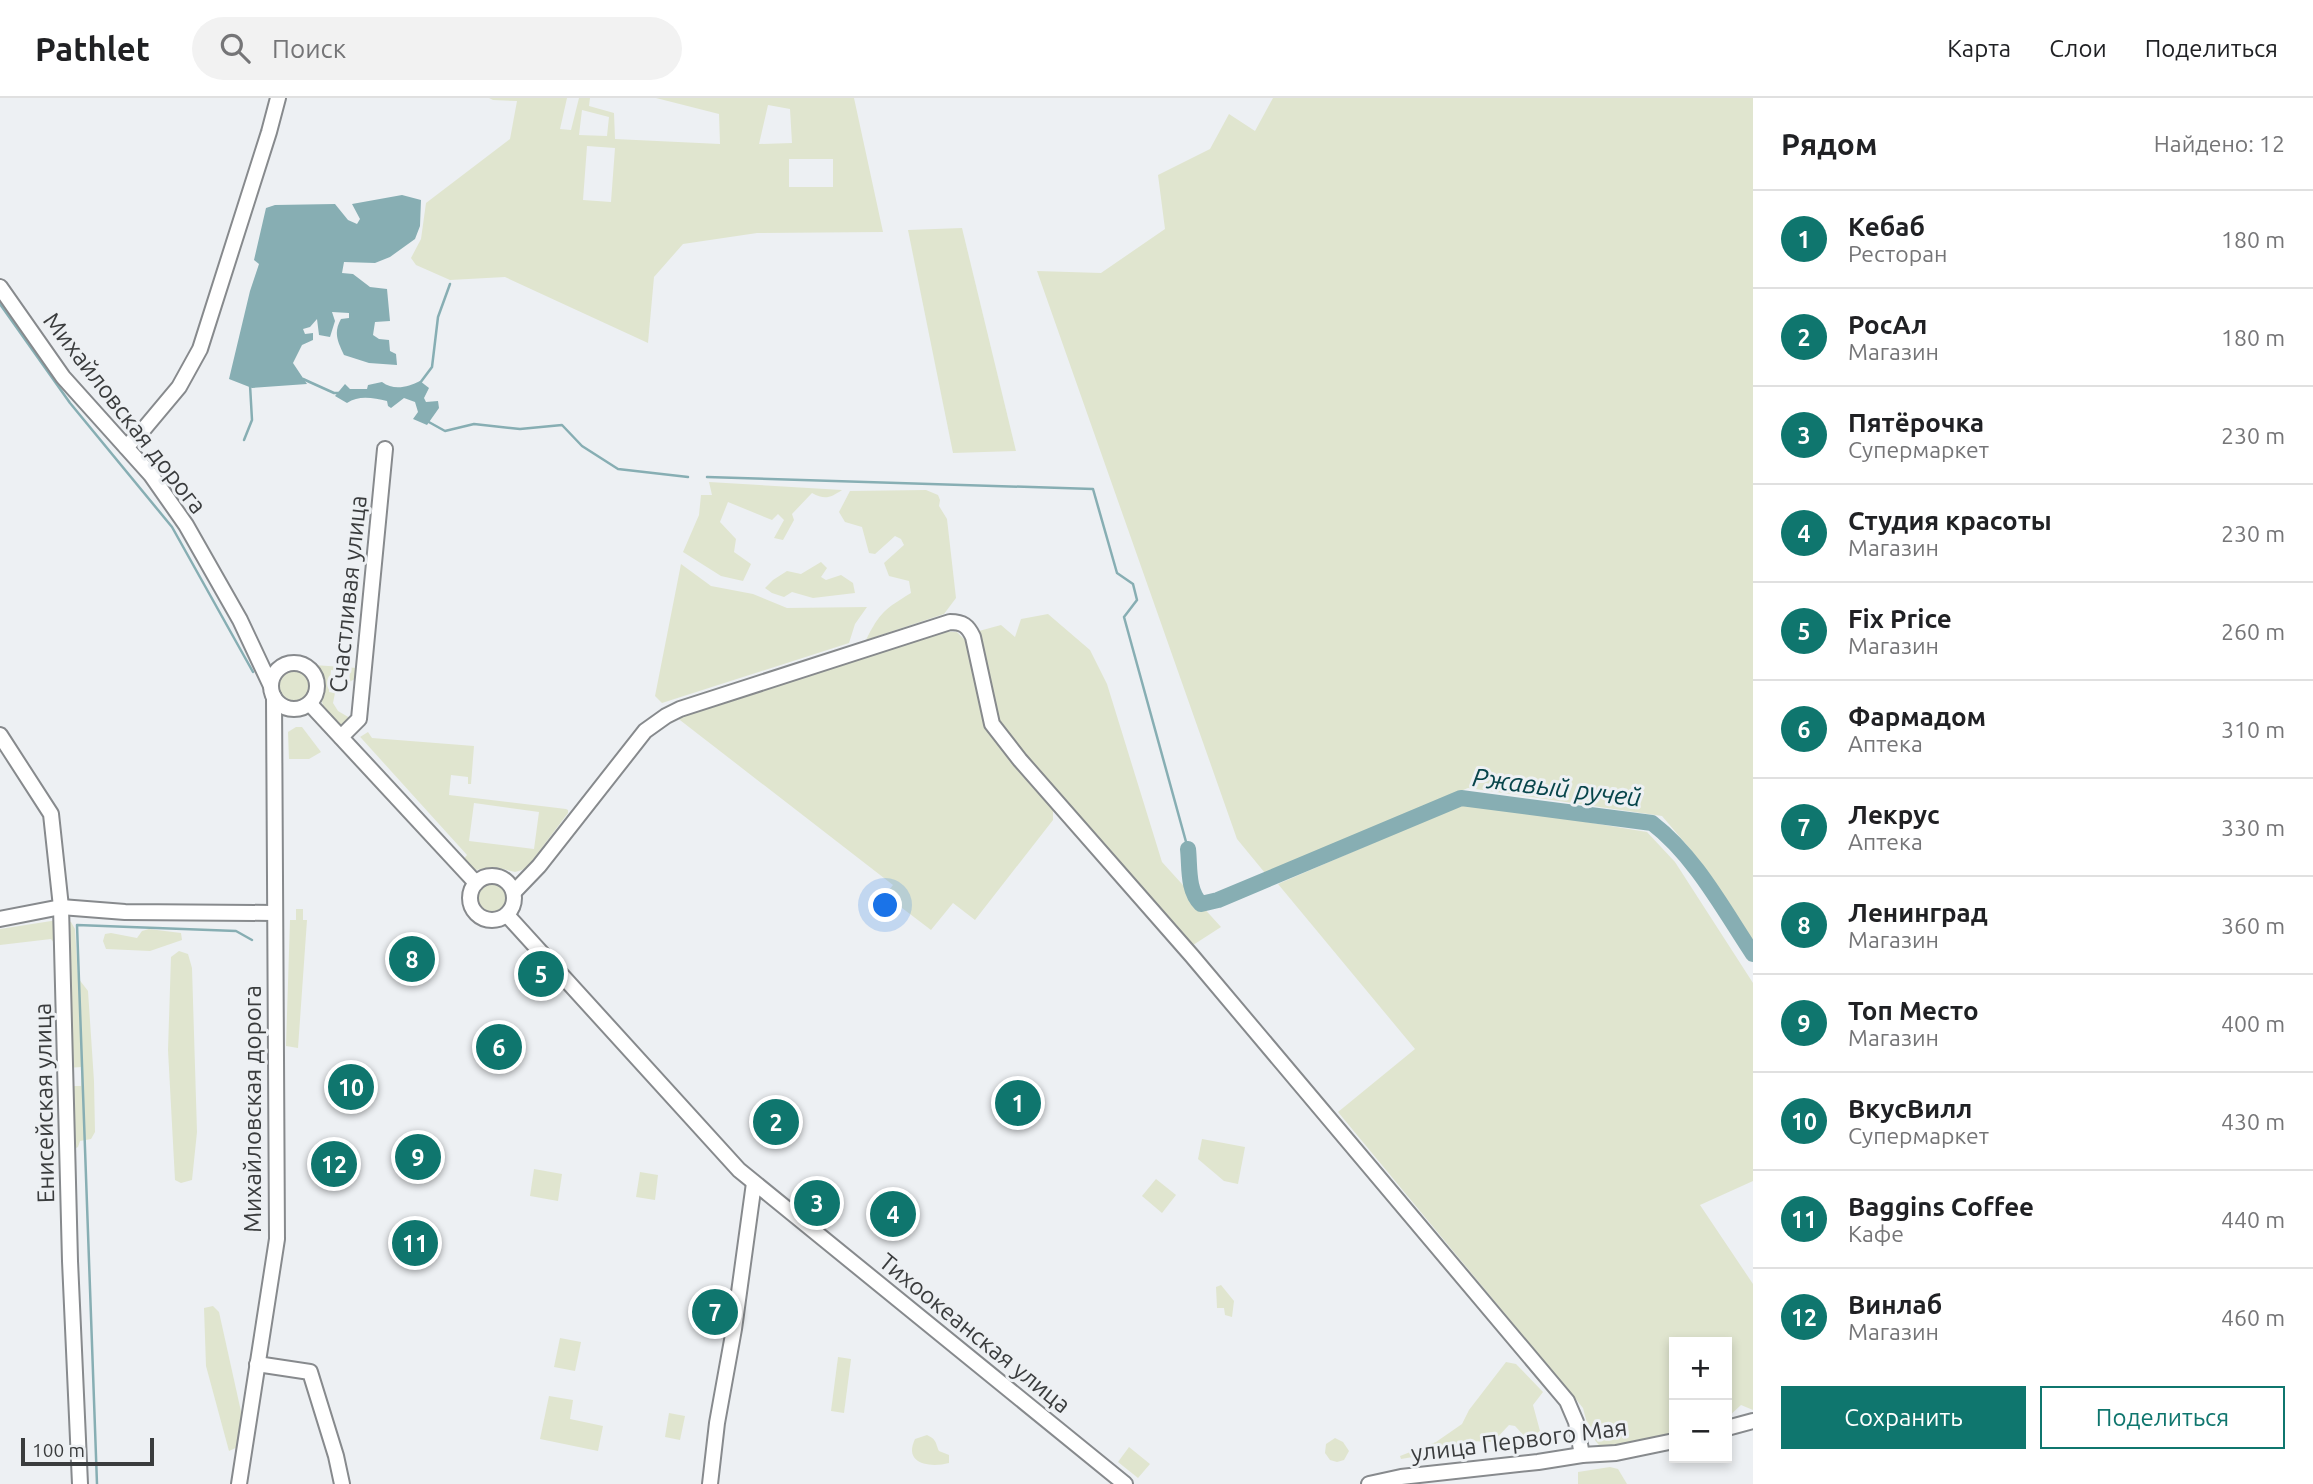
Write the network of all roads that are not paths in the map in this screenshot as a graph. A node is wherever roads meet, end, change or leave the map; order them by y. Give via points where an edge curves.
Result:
1 (278, 98) edge
2 (0, 286) edge
3 (126, 447) junction
4 (385, 449) dead end
5 (251, 642) junction
6 (284, 665) junction
7 (272, 692) junction
8 (310, 704) junction
9 (295, 709) junction
10 (273, 732) junction
11 (0, 735) edge
12 (341, 737) junction
13 (476, 883) junction
14 (514, 892) junction
15 (61, 907) junction
16 (274, 913) junction
17 (507, 915) junction
18 (0, 919) edge
19 (754, 1183) junction
20 (257, 1364) junction
21 (1753, 1421) edge
22 (1732, 1427) edge
23 (1669, 1442) edge
24 (1582, 1455) junction
25 (80, 1484) edge
26 (239, 1484) edge
27 (342, 1484) edge
28 (710, 1484) edge
29 (1125, 1484) edge
30 (1369, 1484) edge

1 - 3 street via 200,349 179,387
2 - 3 street, Михайловская дорога via 64,377
3 - 5 street, Михайловская дорога via 186,525
4 - 12 street, Счастливая улица via 359,719
5 - 6 street, Михайловская дорога
5 - 7 street, Михайловская дорога
6 - 7 street via 274,674
6 - 8 street via 301,664 314,674 317,690
7 - 9 street via 285,708
7 - 10 street, Михайловская дорога
8 - 9 street
8 - 12 street
9 - 10 street via 280,718
10 - 16 street, Михайловская дорога
11 - 15 street, Енисейская улица via 51,814
12 - 13 street
13 - 14 street via 484,877 501,877
13 - 17 street via 470,897 475,913 491,921
14 - 17 street via 514,905
14 - 24 street via 540,866 645,731 666,716 950,622 962,622 973,637 992,724 1567,1401
15 - 16 street
15 - 18 street
15 - 25 street, Енисейская улица
16 - 20 street, Михайловская дорога via 277,1239
17 - 19 street, Тихоокеанская улица
19 - 28 street
19 - 29 street, Тихоокеанская улица
20 - 26 street, Михайловская дорога
20 - 27 street via 310,1372
21 - 22 street
23 - 24 street, улица Первого Мая
24 - 30 street, улица Первого Мая

